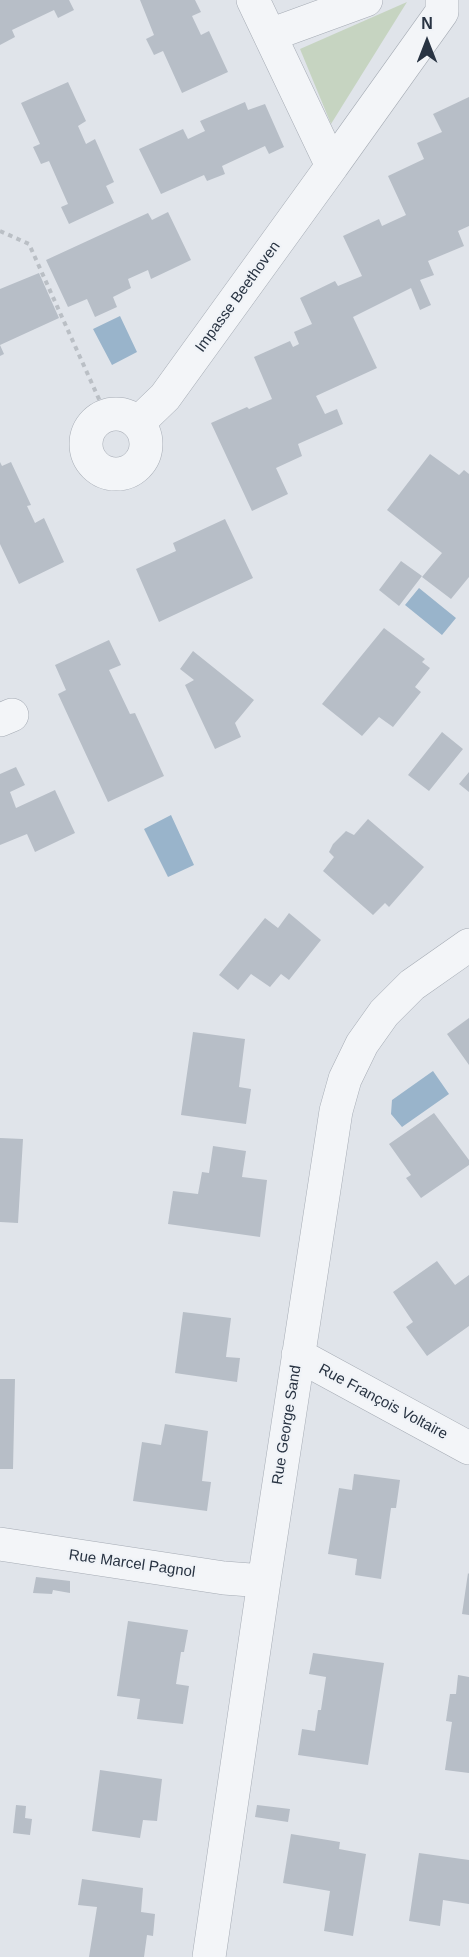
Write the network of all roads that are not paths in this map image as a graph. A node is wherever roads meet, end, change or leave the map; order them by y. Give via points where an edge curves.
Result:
1 (253, 0) edge
2 (366, 0) edge
3 (442, 0) edge
4 (270, 35) junction
5 (332, 166) junction
6 (138, 423) junction
7 (469, 945) edge
8 (298, 1355) junction
9 (469, 1448) edge
10 (0, 1544) edge
11 (264, 1581) junction
12 (209, 1957) edge

1 - 4 street
2 - 4 street
3 - 5 street, Impasse Beethoven via 442,12
4 - 5 street
5 - 6 street, Impasse Beethoven via 165,397
6 - 6 street via 147,441 146,452 134,469 114,474 95,466 89,459 86,438 96,420 123,414
7 - 8 street, Rue George Sand via 412,985 384,1013 362,1044 345,1079 336,1112
8 - 9 street, Rue François Voltaire
8 - 11 street, Rue George Sand
10 - 11 street, Rue Marcel Pagnol
11 - 12 street, Rue George Sand

